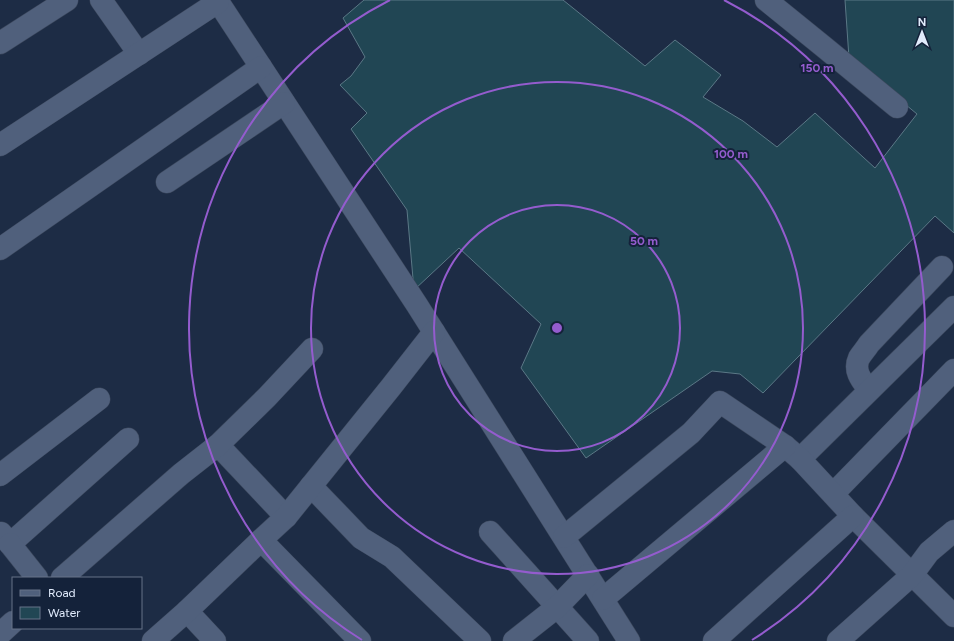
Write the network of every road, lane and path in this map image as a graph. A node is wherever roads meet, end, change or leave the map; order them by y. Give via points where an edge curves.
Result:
1 (67, 0) edge
2 (101, 0) edge
3 (766, 0) edge
4 (217, 1) edge
5 (0, 43) edge
6 (139, 54) junction
7 (261, 67) junction
8 (284, 103) junction
9 (897, 107) dead end
10 (0, 145) edge
11 (167, 182) dead end
12 (0, 249) edge
13 (942, 267) dead end
14 (954, 307) edge
15 (434, 332) junction
16 (312, 349) dead end
17 (954, 370) edge
18 (869, 390) junction
19 (99, 399) dead end
20 (128, 439) dead end
21 (218, 445) junction
22 (792, 452) junction
23 (0, 475) edge
24 (311, 486) junction
25 (833, 494) junction
26 (853, 516) junction
27 (286, 517) junction
28 (954, 530) edge
29 (490, 532) dead end
30 (3, 535) edge
31 (564, 537) junction
32 (261, 540) junction
33 (588, 575) junction
34 (912, 575) junction
35 (36, 577) edge
36 (63, 577) edge
37 (603, 599) junction
38 (557, 607) junction
39 (187, 611) junction
40 (954, 616) edge
41 (12, 623) edge
42 (0, 634) edge
43 (153, 641) edge
44 (215, 641) edge
45 (360, 641) edge
46 (480, 641) edge
47 (514, 641) edge
48 (588, 641) edge
49 (630, 641) edge
50 (714, 641) edge
51 (838, 641) edge

1 - 5 street
2 - 6 street
3 - 9 street
4 - 6 street
4 - 7 street
6 - 10 street
7 - 8 street
7 - 12 street
8 - 11 street
8 - 15 street
13 - 18 street via 869,344 859,358 859,376
14 - 18 street
15 - 24 street
15 - 31 street
16 - 21 street
17 - 25 street
18 - 22 street
19 - 23 street
20 - 30 street
21 - 27 street
21 - 36 street
22 - 25 street
22 - 31 street via 720,402 691,433
22 - 37 street
24 - 27 street
24 - 46 street via 361,538 392,558
25 - 26 street
26 - 34 street
26 - 50 street
27 - 32 street
28 - 34 street via 929,552
29 - 38 street
30 - 35 street
31 - 33 street
32 - 39 street
32 - 45 street
33 - 37 street
33 - 38 street
34 - 40 street
34 - 51 street
37 - 49 street
38 - 47 street
38 - 48 street
39 - 43 street
39 - 44 street
41 - 42 street

